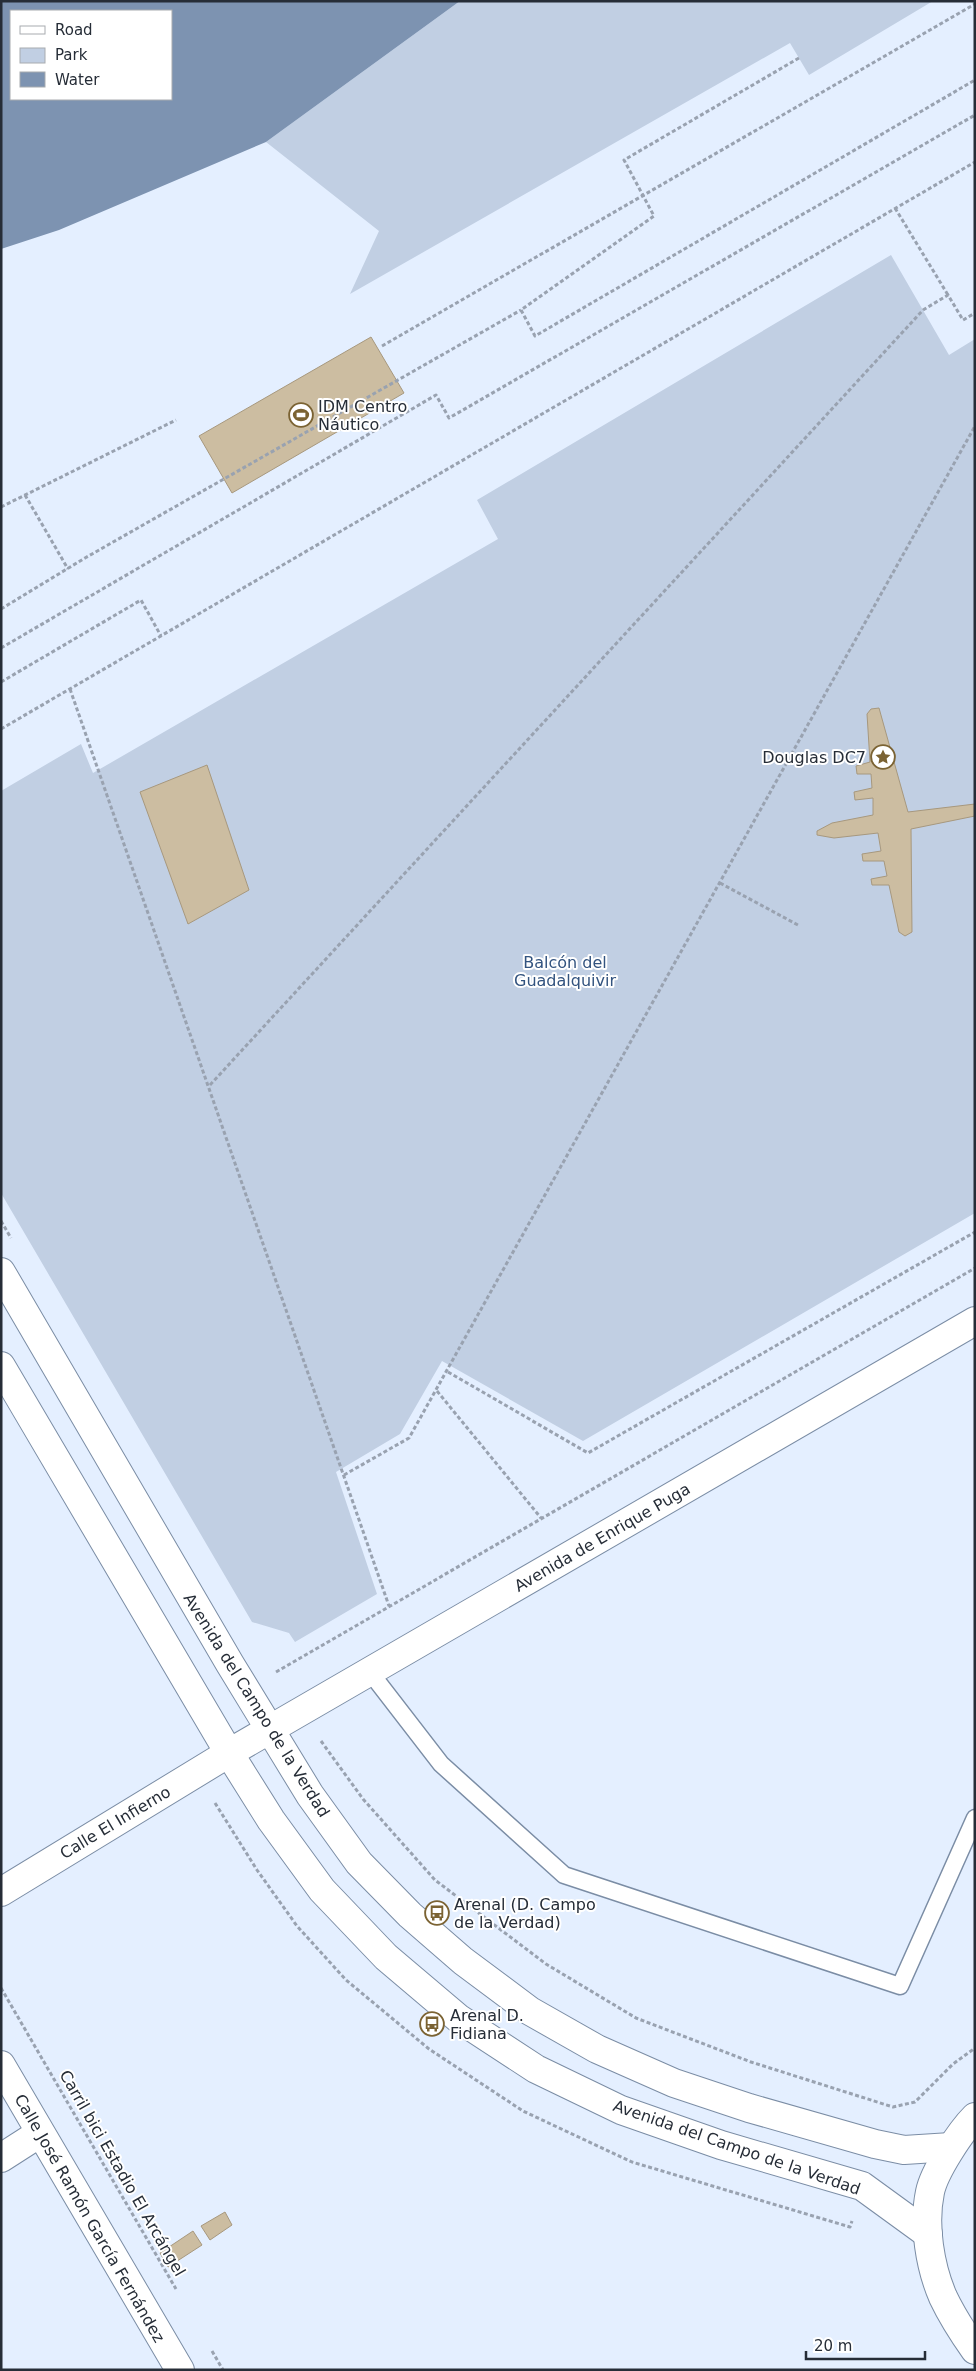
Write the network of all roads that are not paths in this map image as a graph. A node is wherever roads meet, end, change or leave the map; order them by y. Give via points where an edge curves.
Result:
1 (1, 1272) edge
2 (975, 1321) edge
3 (1, 1366) edge
4 (370, 1672) junction
5 (269, 1730) junction
6 (228, 1753) junction
7 (975, 1818) edge
8 (1, 1892) edge
9 (1, 2066) edge
10 (975, 2117) edge
11 (40, 2133) junction
12 (951, 2148) junction
13 (1, 2158) edge
14 (928, 2234) junction
15 (975, 2350) edge
16 (180, 2370) edge

1 - 5 main road, Avenida del Campo de la Verdad
2 - 4 main road, Avenida de Enrique Puga
3 - 6 main road, Avenida del Campo de la Verdad
4 - 5 main road, Avenida de Enrique Puga
4 - 7 lane via 441,1764 564,1875 900,1986
5 - 6 main road, Avenida de Enrique Puga
5 - 12 main road, Avenida del Campo de la Verdad via 359,1863 410,1915 463,1961 530,2010 606,2053 674,2082 749,2108 904,2150
6 - 8 main road, Calle El Infierno
6 - 14 main road, Avenida del Campo de la Verdad via 322,1890 386,1957 458,2018 536,2069 621,2110 721,2145 862,2186
9 - 11 main road, Calle José Ramón García Fernández
10 - 12 main road
11 - 13 main road
11 - 16 main road, Calle José Ramón García Fernández
12 - 14 main road via 930,2191
14 - 15 main road via 942,2296

